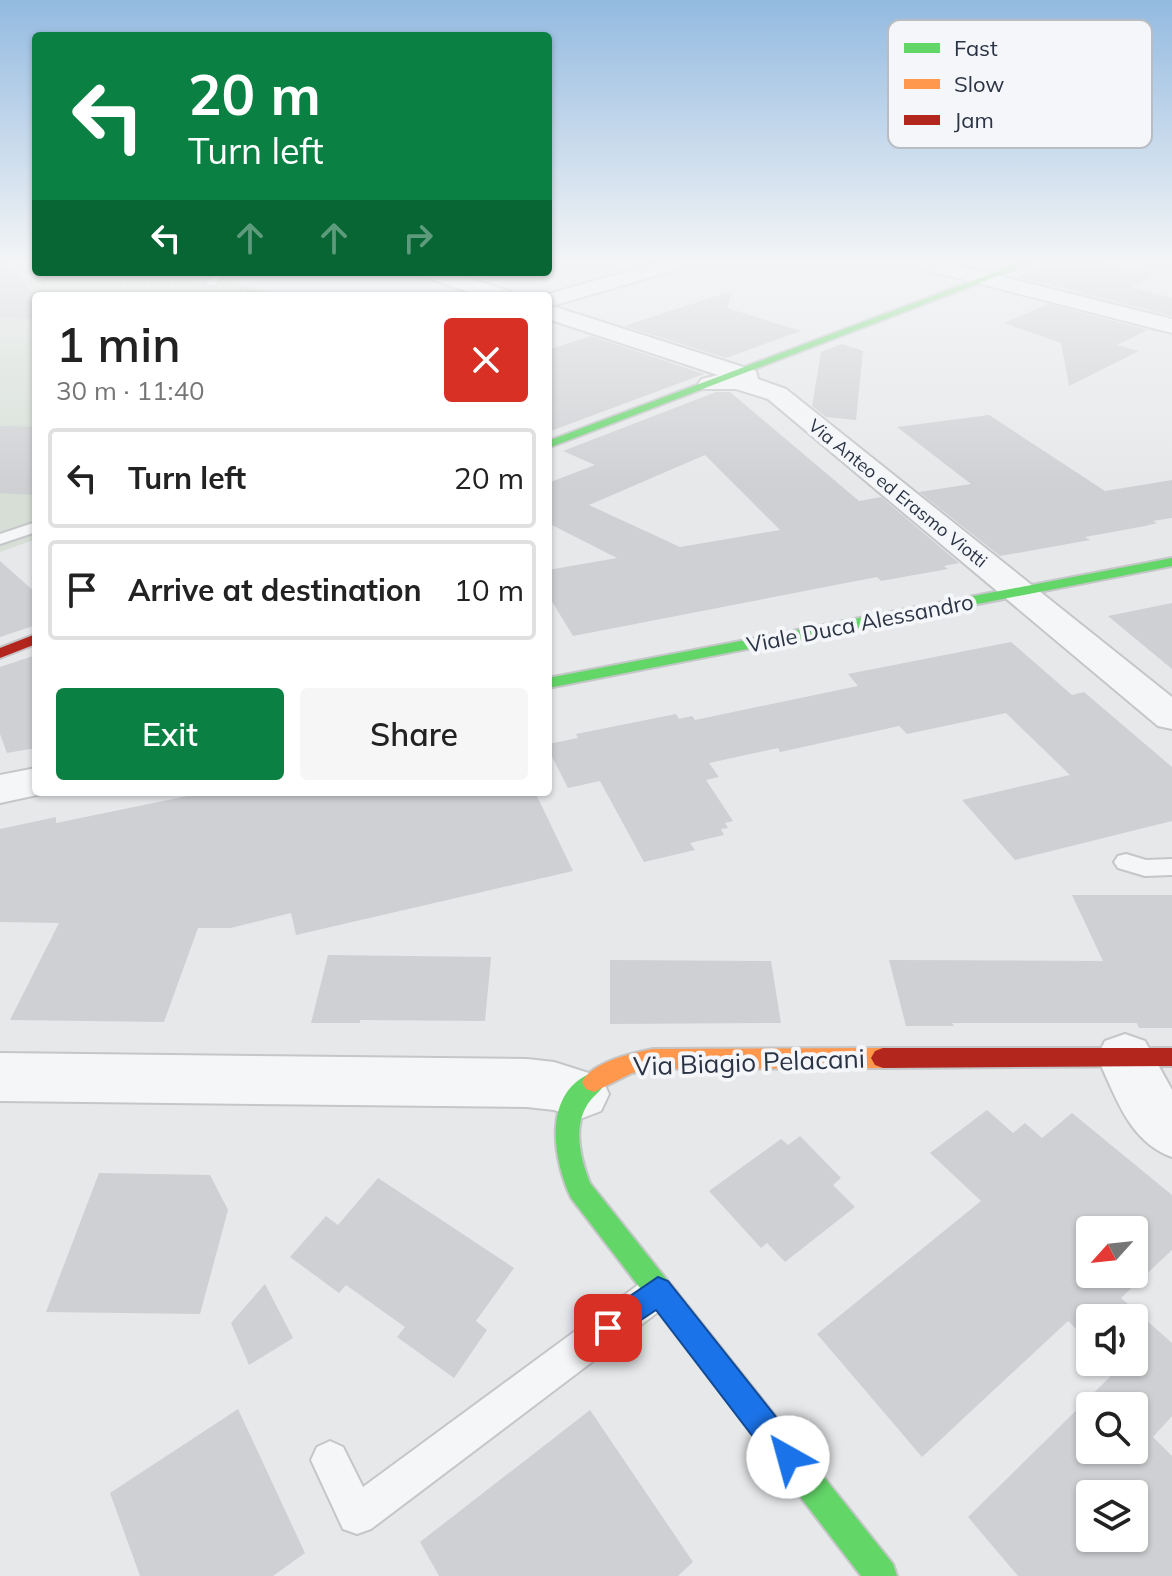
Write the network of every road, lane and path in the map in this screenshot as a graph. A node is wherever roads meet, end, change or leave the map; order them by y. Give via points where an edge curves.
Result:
1 (612, 337) edge
2 (865, 337) edge
3 (724, 379) junction
4 (775, 379) junction
5 (552, 444) edge
6 (32, 528) edge
7 (0, 539) edge
8 (1172, 562) edge
9 (1020, 592) junction
10 (32, 641) edge
11 (0, 653) edge
12 (552, 682) edge
13 (1172, 717) edge
14 (32, 783) edge
15 (0, 789) edge
16 (1126, 862) dead end
17 (1172, 867) edge
18 (1149, 1057) edge
19 (0, 1077) edge
20 (580, 1094) junction
21 (1172, 1131) edge
22 (658, 1291) junction
23 (330, 1460) dead end
24 (881, 1576) edge

1 - 3 street, Via Anteo ed Erasmo Viotti
2 - 4 street
3 - 4 street, Via Anteo ed Erasmo Viotti
3 - 5 street
4 - 9 street, Via Anteo ed Erasmo Viotti
6 - 7 lane
8 - 9 street, Viale Duca Alessandro
9 - 12 street, Viale Duca Alessandro
9 - 13 street, Via Anteo ed Erasmo Viotti
10 - 11 street
14 - 15 street
16 - 17 lane
18 - 20 street, Via Biagio Pelacani via 653,1059 611,1069
18 - 21 street via 1150,1106
19 - 20 street via 527,1083
20 - 22 street via 564,1130 570,1171
22 - 23 lane via 357,1515
22 - 24 street

